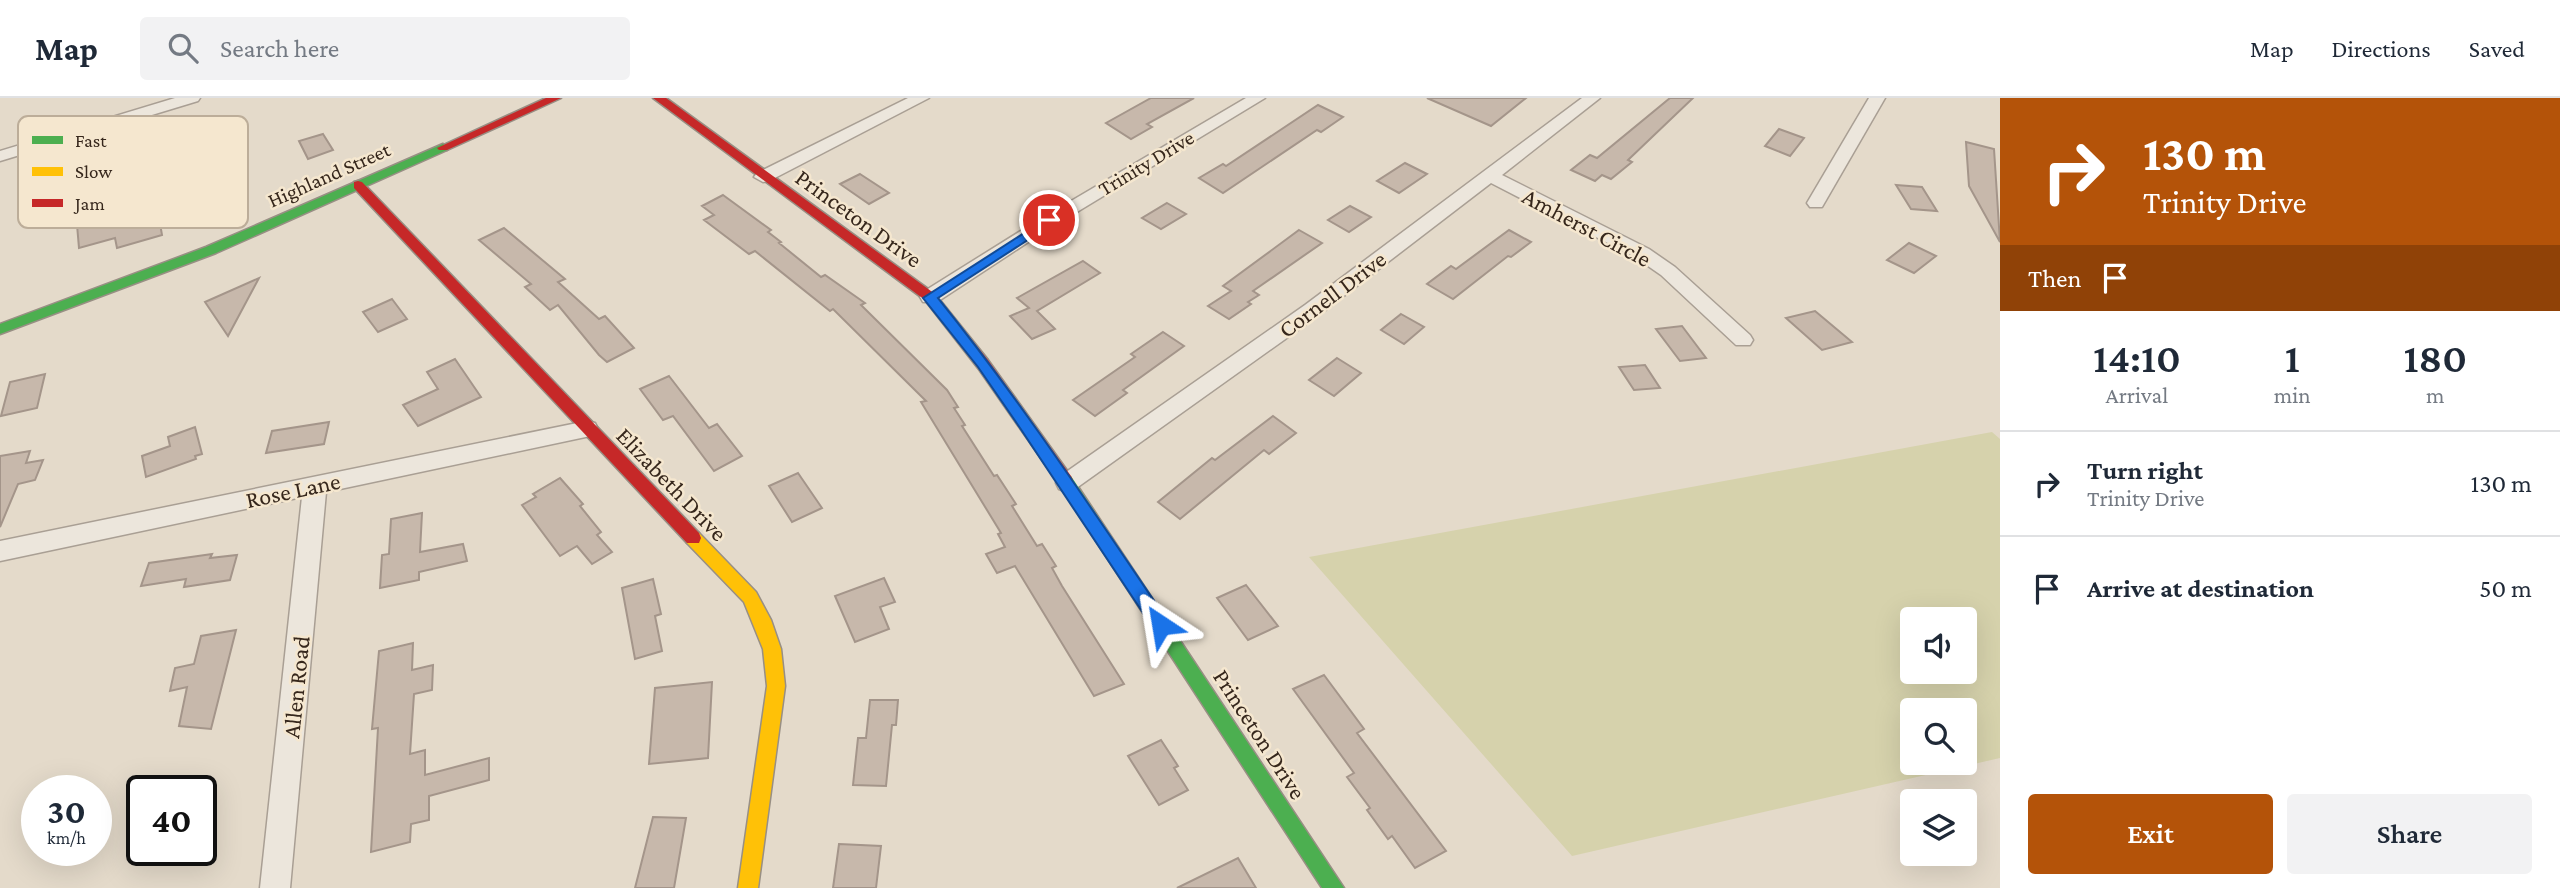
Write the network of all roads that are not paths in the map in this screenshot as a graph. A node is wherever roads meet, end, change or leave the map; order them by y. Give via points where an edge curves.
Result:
1 (555, 98) edge
2 (659, 98) edge
3 (921, 98) edge
4 (1257, 98) edge
5 (1592, 98) edge
6 (1877, 98) edge
7 (188, 99) edge
8 (132, 116) edge
9 (18, 151) edge
10 (0, 156) edge
11 (1490, 176) junction
12 (763, 177) junction
13 (358, 185) junction
14 (1816, 203) dead end
15 (930, 298) junction
16 (0, 329) edge
17 (1743, 340) dead end
18 (587, 429) junction
19 (1067, 483) junction
20 (315, 485) junction
21 (0, 551) edge
22 (275, 888) edge
23 (748, 888) edge
24 (1334, 888) edge

1 - 13 street, Highland Street
2 - 12 street, Princeton Drive
3 - 12 street
4 - 15 street, Trinity Drive via 1032,231
5 - 11 street, Cornell Drive
6 - 14 street
7 - 8 street
9 - 10 street
11 - 17 street, Amherst Circle via 1642,253
11 - 19 street, Cornell Drive via 1312,310
12 - 15 street, Princeton Drive
13 - 16 street, Highland Street via 128,284
13 - 18 street, Elizabeth Drive
15 - 19 street, Princeton Drive
18 - 20 street, Rose Lane
18 - 23 street, Elizabeth Drive via 750,597 767,625 776,687
19 - 24 street, Princeton Drive
20 - 21 street, Rose Lane
20 - 22 street, Allen Road

